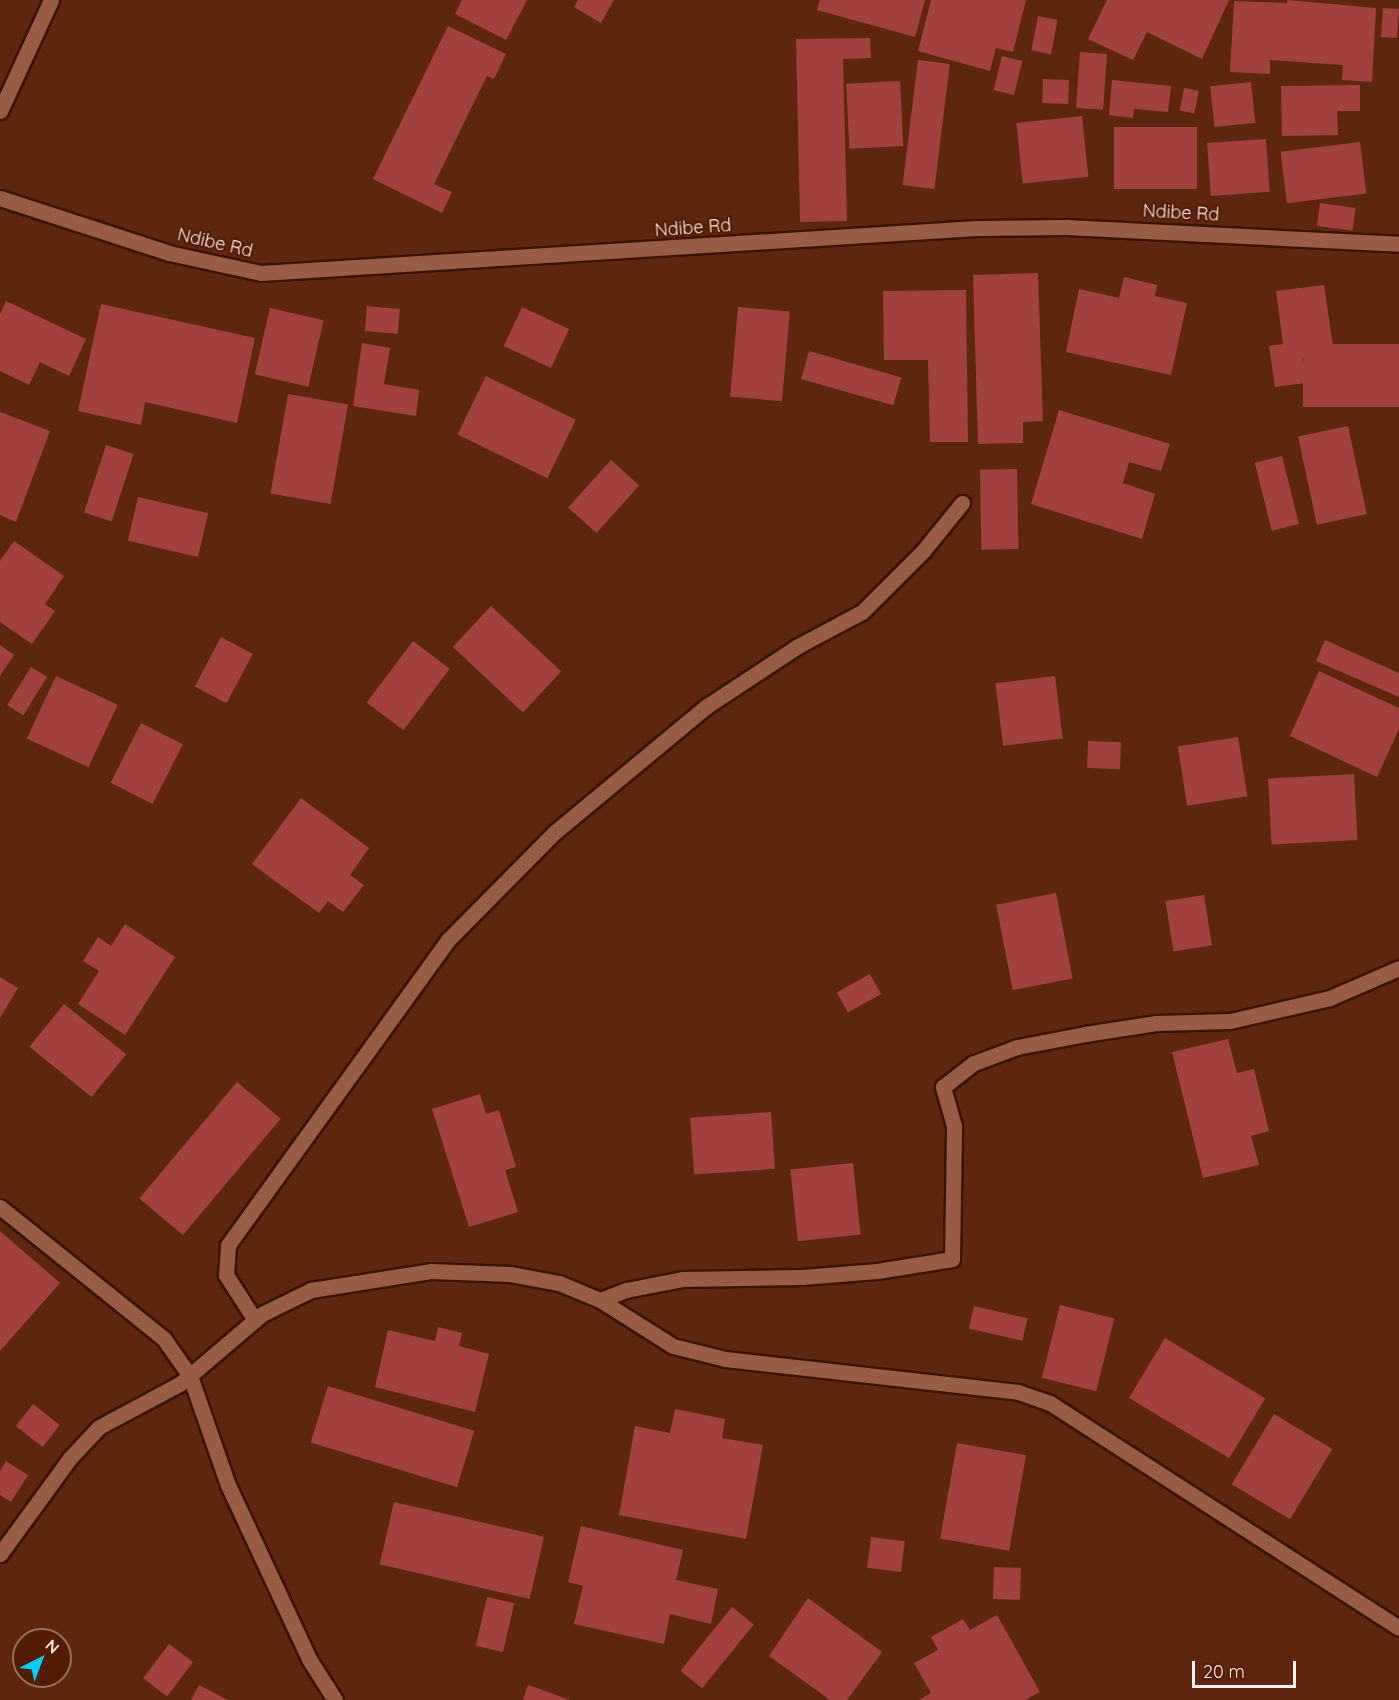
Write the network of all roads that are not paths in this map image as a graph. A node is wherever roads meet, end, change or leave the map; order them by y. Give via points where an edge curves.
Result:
1 (51, 0) edge
2 (0, 111) edge
3 (0, 198) edge
4 (1399, 244) edge
5 (962, 503) dead end
6 (1399, 968) edge
7 (0, 1207) edge
8 (600, 1300) junction
9 (255, 1320) junction
10 (190, 1376) junction
11 (0, 1554) edge
12 (1399, 1628) edge
13 (335, 1700) edge

1 - 2 street
3 - 4 street, Ndibe Rd via 169,253 261,273 977,228 1066,227
5 - 9 street via 923,551 862,612 798,646 707,706 555,832 449,939 228,1245 226,1275
6 - 8 street via 1330,998 1230,1021 1156,1023 1085,1034 1017,1047 974,1063 943,1087 954,1126 952,1259 802,1277 682,1280 626,1290
7 - 10 street via 164,1339
8 - 9 street via 559,1283 510,1274 431,1270 311,1290
8 - 12 street via 632,1324 673,1346 725,1359 1018,1392 1050,1403
9 - 10 street
10 - 11 street via 99,1427 70,1458
10 - 13 street via 228,1485 309,1659

